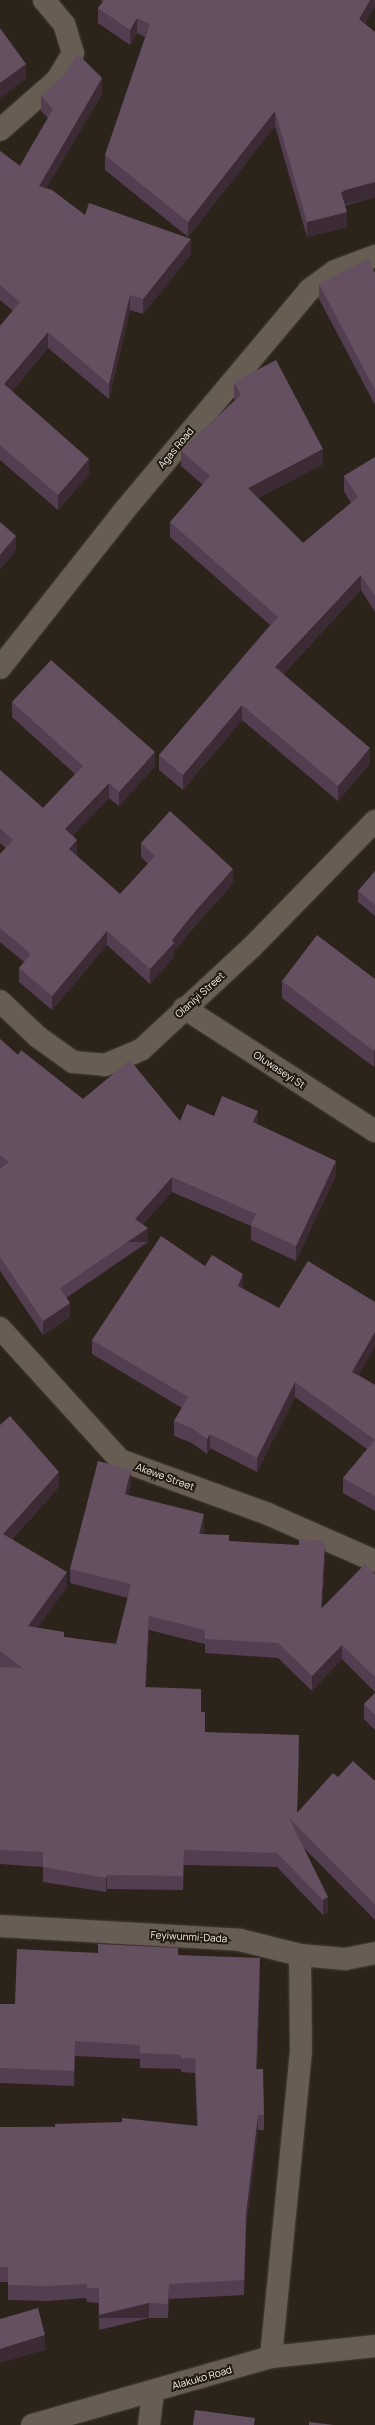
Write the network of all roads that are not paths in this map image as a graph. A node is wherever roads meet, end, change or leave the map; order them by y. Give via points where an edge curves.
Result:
1 (44, 0) edge
2 (0, 130) edge
3 (375, 256) edge
4 (0, 668) edge
5 (375, 821) edge
6 (0, 1001) edge
7 (184, 1008) junction
8 (375, 1131) edge
9 (0, 1328) edge
10 (375, 1561) edge
11 (0, 1926) edge
12 (375, 1952) edge
13 (300, 1955) junction
14 (375, 2346) edge
15 (271, 2357) junction
16 (153, 2392) junction
17 (32, 2425) edge
18 (149, 2425) edge

1 - 2 street via 64,24 73,53 57,80
3 - 4 street, Agas Road via 335,271 309,290 123,512
5 - 7 street, Olaniyi Street via 252,947
6 - 7 street, Olaniyi Street via 38,1037 73,1062 105,1065 141,1050
7 - 8 street, Oluwaseyi St
9 - 10 street, Akewe Street via 120,1460 268,1514
11 - 13 street, Feyiwunmi-Dada via 240,1940
12 - 13 street, Feyiwunmi-Dada via 345,1958
13 - 15 street via 301,2051
14 - 15 street, Alakuko Road
15 - 16 street, Alakuko Road
16 - 17 street, Alakuko Road
16 - 18 street

